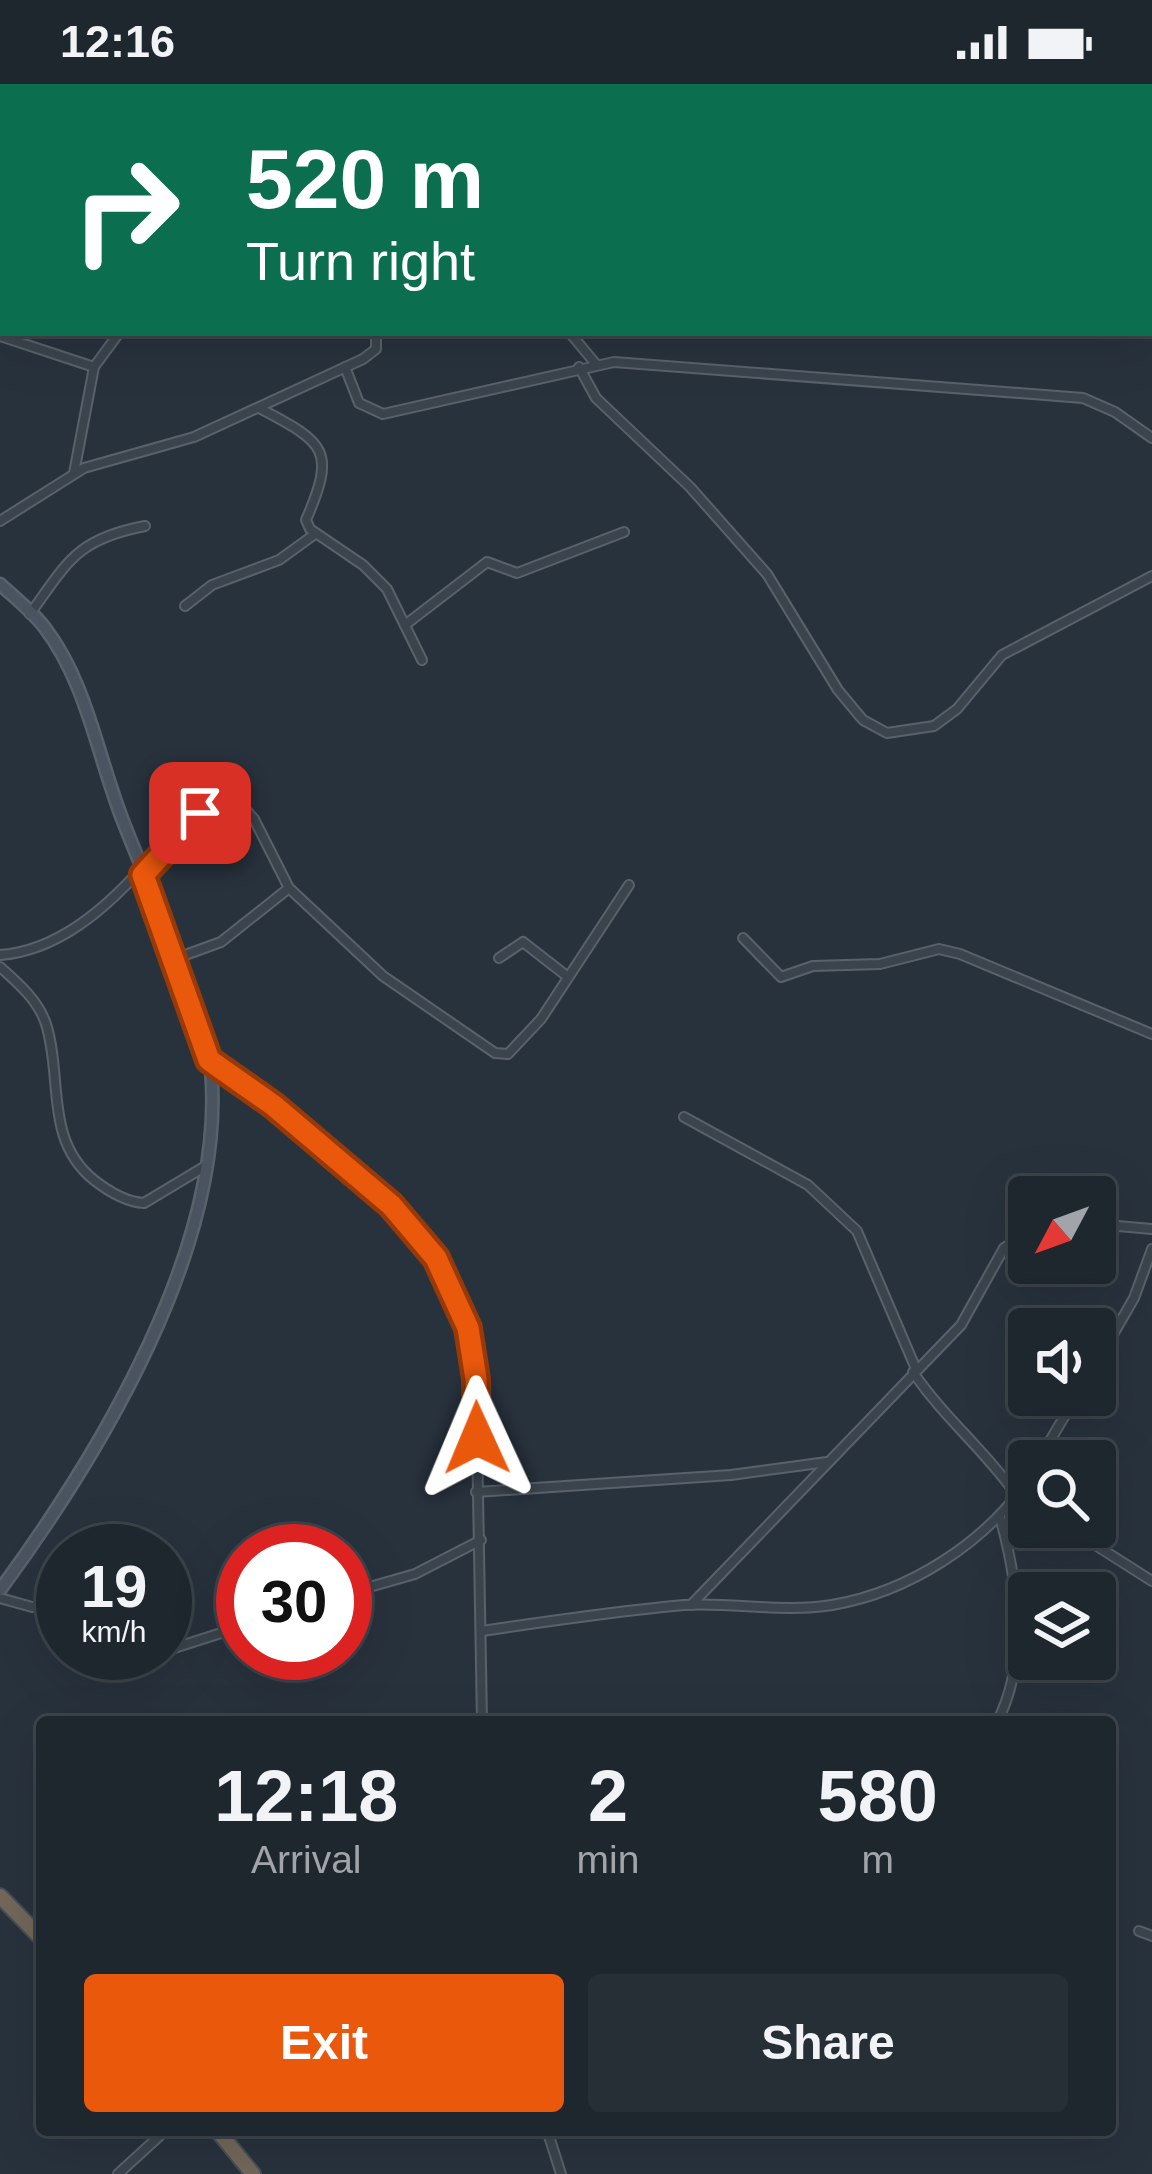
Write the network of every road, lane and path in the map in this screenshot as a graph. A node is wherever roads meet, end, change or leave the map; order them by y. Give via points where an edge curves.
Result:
1 (0, 336) edge
2 (116, 336) edge
3 (376, 336) edge
4 (573, 336) edge
5 (596, 364) junction
6 (94, 367) junction
7 (345, 367) junction
8 (579, 367) junction
9 (260, 408) junction
10 (1152, 438) edge
11 (74, 474) junction
12 (0, 521) edge
13 (146, 526) dead end
14 (624, 532) dead end
15 (315, 534) junction
16 (1152, 576) edge
17 (0, 584) edge
18 (185, 606) dead end
19 (30, 614) junction
20 (405, 625) junction
21 (422, 659) dead end
22 (142, 872) junction
23 (629, 885) dead end
24 (289, 888) junction
25 (743, 938) dead end
26 (0, 955) edge
27 (500, 958) dead end
28 (176, 959) junction
29 (0, 967) edge
30 (568, 977) junction
31 (1152, 1034) edge
32 (209, 1060) junction
33 (684, 1117) dead end
34 (204, 1167) junction
35 (1116, 1226) edge
36 (1152, 1229) edge
37 (1008, 1243) edge
38 (1152, 1249) edge
39 (1116, 1329) edge
40 (915, 1371) junction
41 (827, 1462) junction
42 (1008, 1484) edge
43 (476, 1492) junction
44 (1008, 1507) edge
45 (1000, 1517) junction
46 (481, 1540) junction
47 (1099, 1548) edge
48 (1152, 1581) edge
49 (372, 1586) edge
50 (0, 1594) edge
51 (691, 1605) junction
52 (36, 1606) edge
53 (482, 1631) junction
54 (482, 1716) edge
55 (999, 1716) edge
56 (0, 1896) edge
57 (1138, 1931) dead end
58 (36, 1933) edge
59 (1152, 1936) edge
60 (159, 2136) edge
61 (222, 2136) edge
62 (550, 2136) edge
63 (118, 2174) edge
64 (253, 2174) edge
65 (561, 2174) edge

1 - 6 street
2 - 6 street
3 - 7 street via 376,350
4 - 5 street
5 - 8 street
5 - 10 street via 1083,398
6 - 11 street
7 - 8 street via 358,403 383,414
7 - 9 street
8 - 16 street via 596,398 767,574 838,690 863,720 887,733 934,726 1002,655
9 - 11 street
9 - 15 street via 307,436 326,466 306,520
11 - 12 street
13 - 19 street via 75,551
14 - 20 street via 517,573 488,562
15 - 18 street
15 - 20 street via 387,590
17 - 19 main road
19 - 22 main road via 76,679
20 - 21 street
22 - 24 street via 200,813 228,797 254,819
22 - 26 street via 82,925
22 - 28 main road
23 - 30 street
24 - 28 street via 221,942
24 - 30 street via 383,976 495,1053 516,1048
25 - 31 street via 781,977 939,949
27 - 30 street via 523,943
28 - 32 main road
29 - 34 street via 46,1024 53,1096 66,1148 81,1169 118,1196 144,1203
32 - 34 main road
32 - 43 street via 391,1205 436,1258 468,1328
33 - 40 street via 808,1185 857,1231
34 - 50 main road via 182,1260 136,1379
35 - 36 street
37 - 40 street via 961,1325
38 - 39 street
40 - 41 street
40 - 42 street via 943,1415
41 - 43 street
41 - 51 street
43 - 46 street
44 - 45 street
45 - 51 street via 881,1592 829,1605
45 - 55 street via 1016,1600 1016,1661
46 - 49 street
46 - 53 street
47 - 48 street
50 - 52 street
51 - 53 street
53 - 54 street
56 - 58 highway
57 - 59 street
60 - 63 street
61 - 64 highway
62 - 65 street

